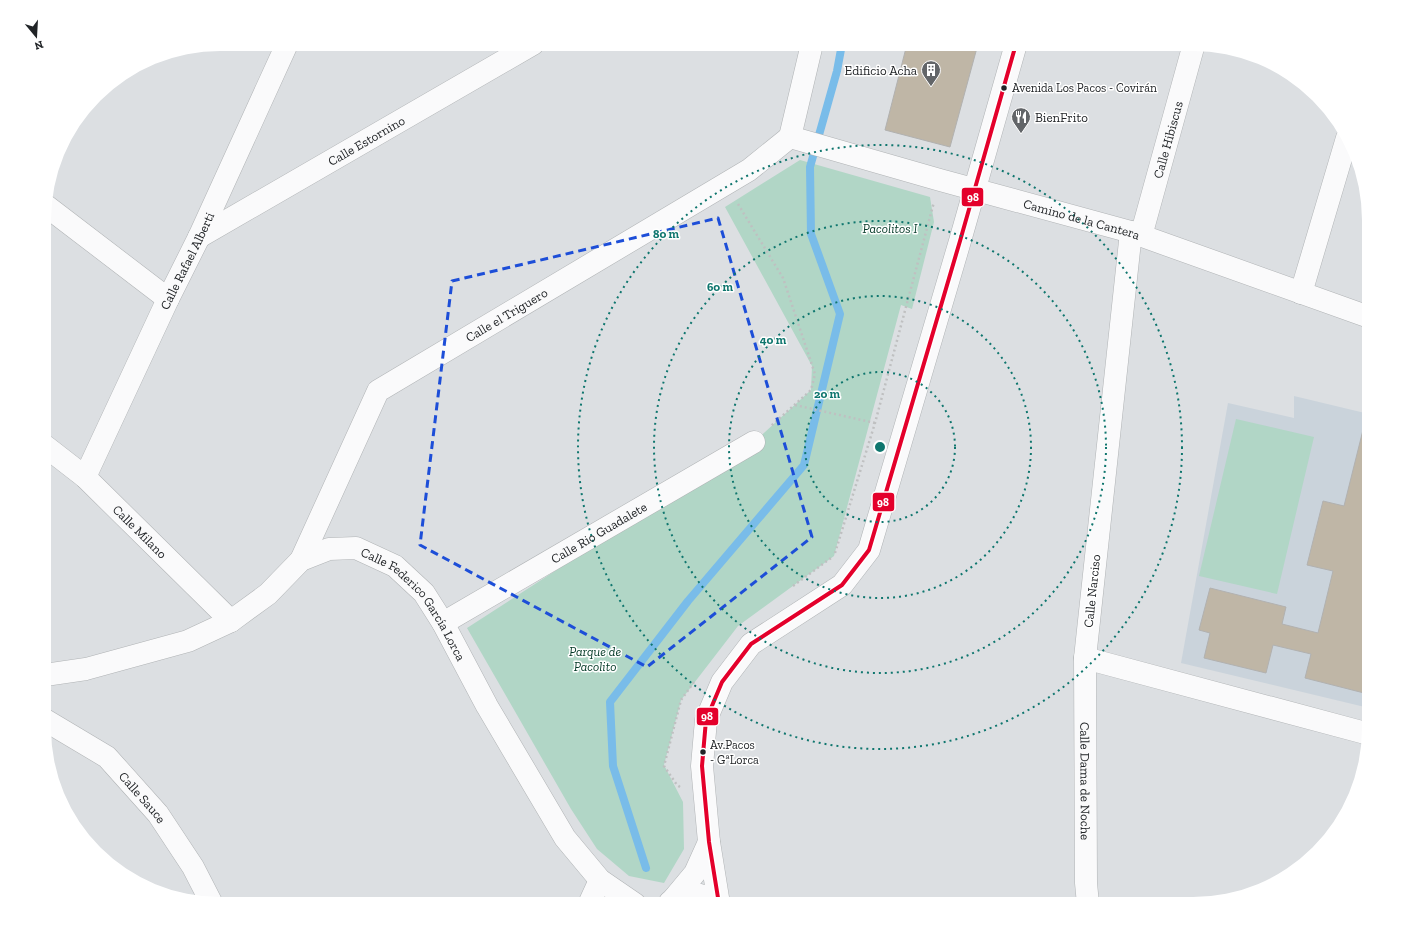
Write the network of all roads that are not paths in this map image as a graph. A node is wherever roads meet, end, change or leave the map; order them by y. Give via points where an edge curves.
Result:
1 (284, 51) edge
2 (521, 51) edge
3 (810, 51) edge
4 (1014, 51) edge
5 (1192, 51) edge
6 (790, 137) junction
7 (1345, 145) edge
8 (975, 190) junction
9 (51, 209) edge
10 (1136, 234) junction
11 (199, 237) junction
12 (1301, 293) junction
13 (168, 299) junction
14 (1362, 315) edge
15 (754, 442) road end
16 (51, 450) edge
17 (85, 477) junction
18 (301, 560) junction
19 (231, 621) junction
20 (443, 623) junction
21 (1085, 658) junction
22 (51, 674) edge
23 (51, 723) edge
24 (1362, 732) edge
25 (708, 842) junction
26 (600, 880) junction
27 (208, 897) edge
28 (592, 897) edge
29 (625, 897) edge
30 (674, 897) edge
31 (680, 897) edge
32 (706, 897) edge
33 (718, 897) edge
34 (1087, 897) edge

1 - 11 street, Calle Rafael Alberti
2 - 11 street, Calle Estornino
3 - 6 street
4 - 8 street
5 - 10 street, Calle Hibiscus
6 - 8 street, Camino de la Cantera
6 - 18 street, Calle el Triguero via 750,170 378,391
7 - 12 street
8 - 10 street, Camino de la Cantera
8 - 25 street via 869,550 842,585 751,644 722,682 706,720 702,766
9 - 13 street
10 - 12 street, Camino de la Cantera
10 - 21 street, Calle Narciso
11 - 13 street, Calle Rafael Alberti
12 - 14 street, Camino de la Cantera
13 - 17 street, Calle Rafael Alberti
15 - 20 street, Calle Rio Guadalete
16 - 17 street, Calle Milano
17 - 19 street, Calle Milano
18 - 19 street, Calle Federico García Lorca via 268,594
18 - 20 street, Calle Federico García Lorca via 329,549 356,548 395,566 424,593
19 - 22 street, Calle Federico García Lorca via 188,641 86,669
20 - 26 street, Calle Federico García Lorca via 487,706 565,838
21 - 24 street
21 - 34 street, Calle Dama de Noche
23 - 27 street, Calle Sauce via 107,757 158,814 193,867
25 - 30 street via 695,873
25 - 33 street
26 - 28 street
26 - 29 street, Calle Federico García Lorca
31 - 32 street via 692,893

